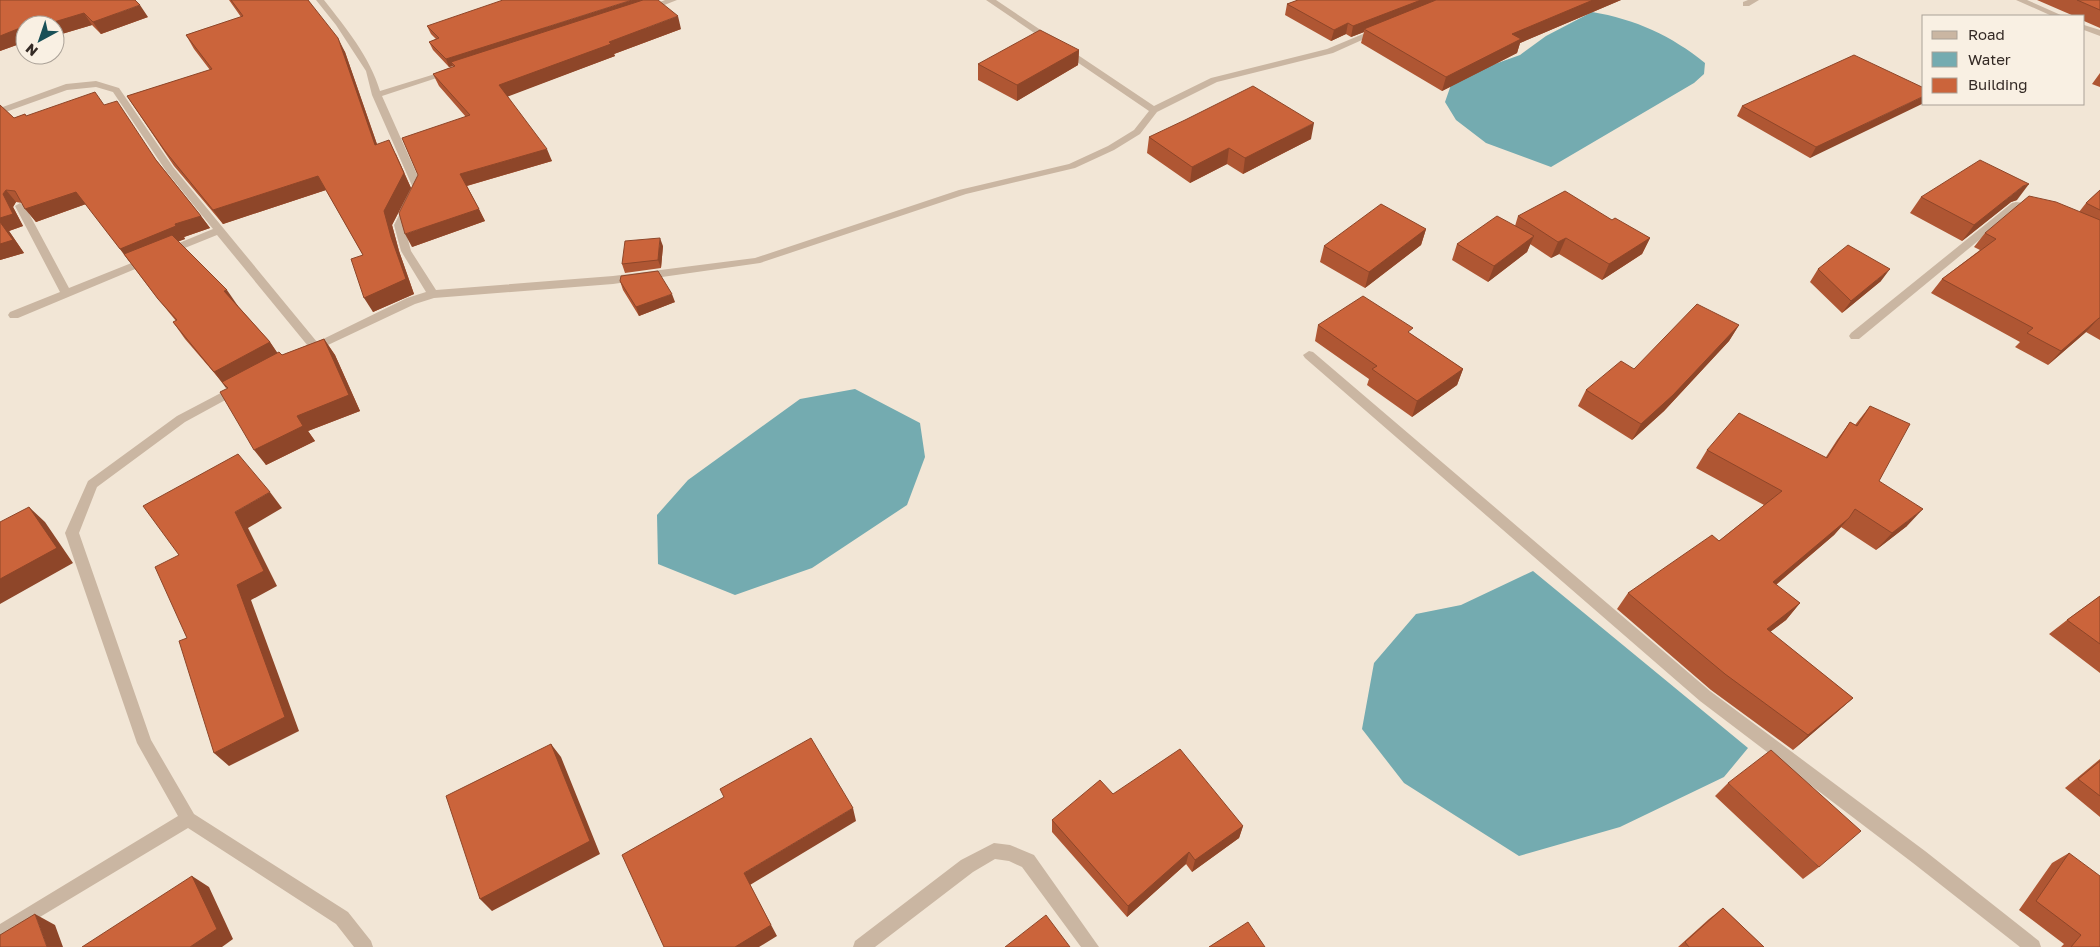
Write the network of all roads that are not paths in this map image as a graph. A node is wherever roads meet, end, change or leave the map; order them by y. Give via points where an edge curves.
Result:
1 (320, 0) edge
2 (673, 0) edge
3 (990, 0) edge
4 (1755, 0) edge
5 (2021, 0) edge
6 (1746, 4) dead end
7 (636, 12) edge
8 (2057, 15) edge
9 (2085, 26) edge
10 (1384, 29) edge
11 (2100, 33) edge
12 (460, 68) edge
13 (377, 95) junction
14 (1154, 110) junction
15 (0, 111) edge
16 (20, 206) edge
17 (2044, 210) edge
18 (220, 230) junction
19 (66, 294) junction
20 (433, 294) junction
21 (14, 315) dead end
22 (1855, 336) dead end
23 (315, 346) junction
24 (1309, 355) dead end
25 (298, 356) edge
26 (248, 383) edge
27 (188, 819) junction
28 (0, 933) edge
29 (365, 947) edge
30 (860, 947) edge
31 (1091, 947) edge
32 (2033, 947) edge

1 - 13 street via 370,71
2 - 7 street
3 - 14 street
4 - 6 street
5 - 8 street
9 - 11 street
10 - 14 street via 1330,51 1214,80
12 - 13 street
13 - 20 street via 418,188 399,225 406,251
14 - 20 street via 1137,132 1072,166 963,192 756,261 613,280
15 - 18 street via 66,87 96,84 116,90 169,169
16 - 19 street
17 - 22 street via 2016,205
18 - 19 street
18 - 23 street
19 - 21 street
20 - 23 street
23 - 25 street
24 - 32 street via 1705,696
26 - 27 street via 180,419 92,484 72,533 144,743
27 - 28 street
27 - 29 street via 342,918
30 - 31 street via 967,866 994,851 1010,853 1028,861

